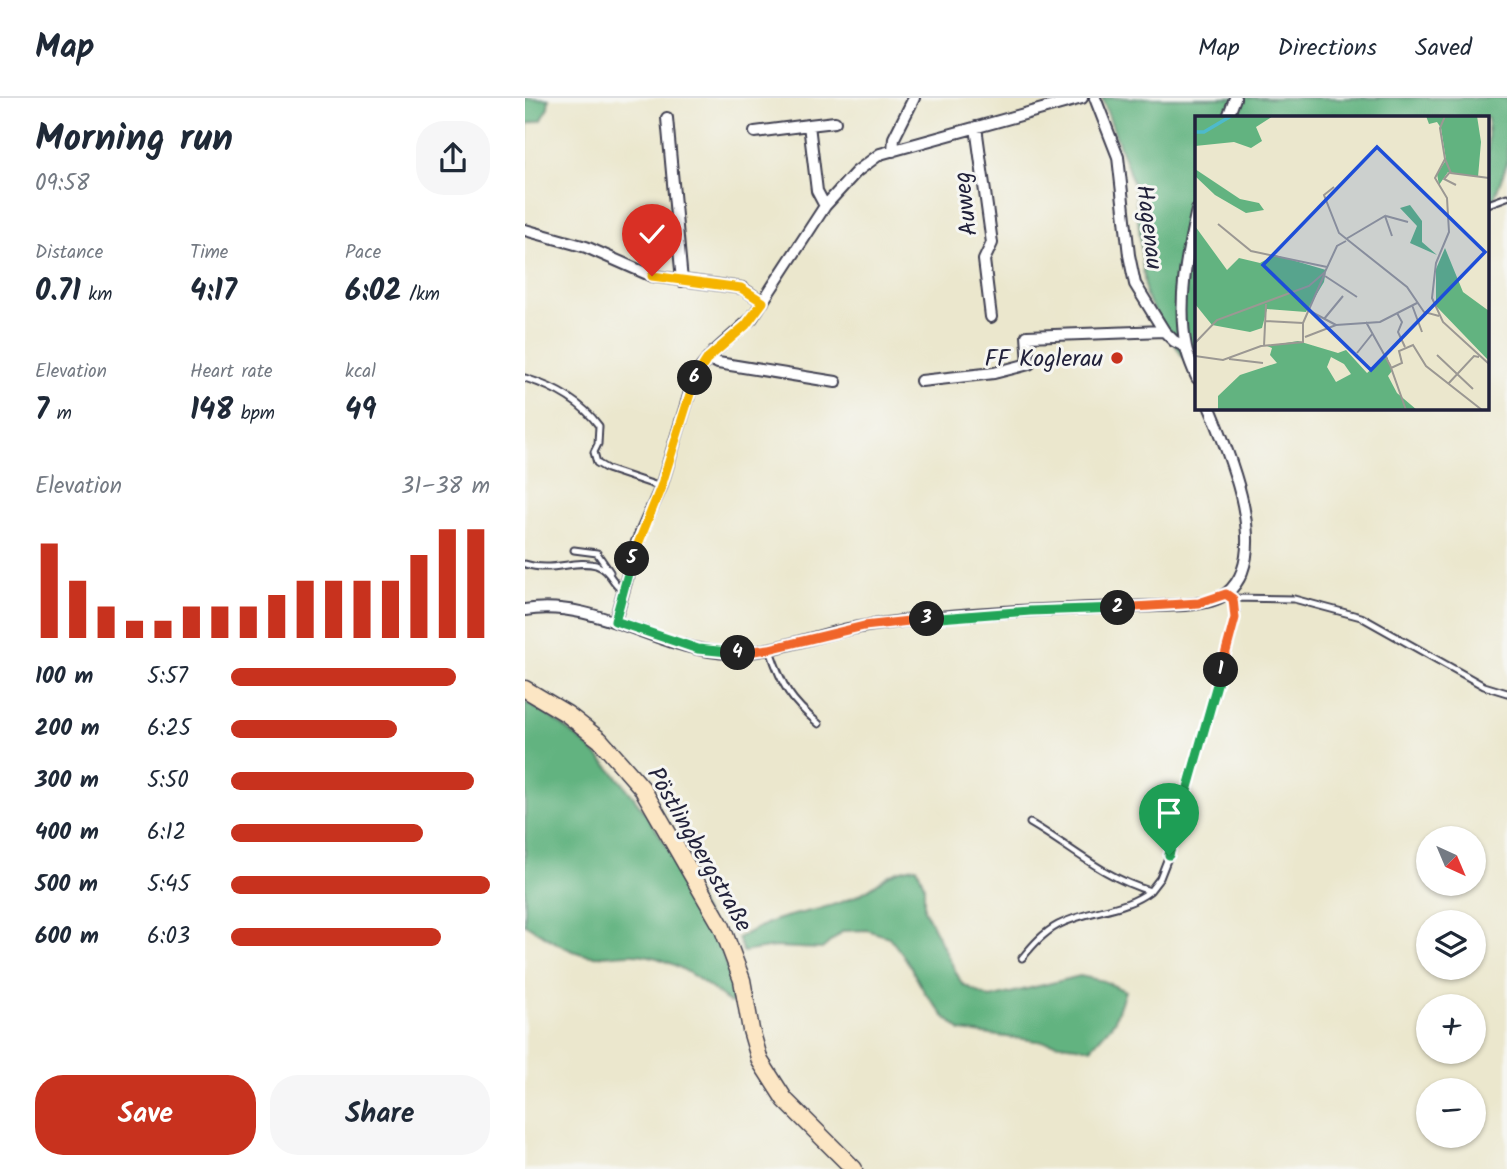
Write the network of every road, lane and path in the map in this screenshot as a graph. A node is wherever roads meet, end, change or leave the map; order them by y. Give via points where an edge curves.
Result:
1 (914, 98) edge
2 (1082, 98) edge
3 (1095, 98) edge
4 (1235, 98) edge
5 (1228, 116) edge
6 (667, 118) dead end
7 (835, 122) dead end
8 (809, 125) junction
9 (976, 127) junction
10 (755, 132) dead end
11 (893, 151) junction
12 (1507, 197) edge
13 (1489, 204) edge
14 (825, 206) junction
15 (1195, 222) edge
16 (525, 230) edge
17 (682, 281) junction
18 (763, 302) junction
19 (991, 317) dead end
20 (1164, 331) junction
21 (1186, 346) junction
22 (708, 358) junction
23 (1195, 372) edge
24 (525, 378) edge
25 (921, 381) dead end
26 (837, 382) dead end
27 (1211, 410) edge
28 (661, 487) junction
29 (573, 550) dead end
30 (525, 564) edge
31 (612, 575) junction
32 (623, 590) junction
33 (1230, 596) junction
34 (525, 610) edge
35 (615, 621) junction
36 (769, 649) junction
37 (525, 690) edge
38 (1507, 694) edge
39 (819, 724) dead end
40 (1030, 823) dead end
41 (1150, 891) junction
42 (1022, 958) dead end
43 (854, 1169) edge

1 - 11 street via 894,138
2 - 9 street
3 - 20 street, Hagenau via 1118,157 1132,272
4 - 5 street
6 - 17 street
7 - 8 street
8 - 10 street
8 - 14 street via 817,191
9 - 11 street
9 - 19 street, Auweg via 992,243 985,260
11 - 14 street via 867,163
12 - 13 lane
14 - 18 street
15 - 21 street via 1185,279
16 - 17 street via 586,247 652,276
17 - 18 street via 741,288
18 - 22 street via 746,325
20 - 21 street, Hagenau
20 - 25 street via 1027,336 1029,364
21 - 23 street
22 - 26 street
22 - 28 street via 691,389
24 - 28 lane via 587,410 599,426 594,452 597,463
27 - 33 street via 1231,459 1246,529 1245,560
28 - 32 street
29 - 31 lane via 597,553
30 - 31 lane via 550,569 590,564
31 - 32 lane
32 - 35 street
33 - 36 street via 1185,605 892,622
33 - 38 lane via 1294,599 1361,617 1484,686
33 - 41 lane via 1235,611 1233,629 1175,833 1160,878
34 - 35 street via 558,609
35 - 36 street via 698,649 734,653
36 - 39 lane via 780,680 797,705
37 - 43 main road, Pöstlingbergstraße via 600,740 642,788 722,927 742,980 760,1061 785,1100
40 - 41 lane via 1097,867
41 - 42 lane via 1128,904 1060,924 1039,938

